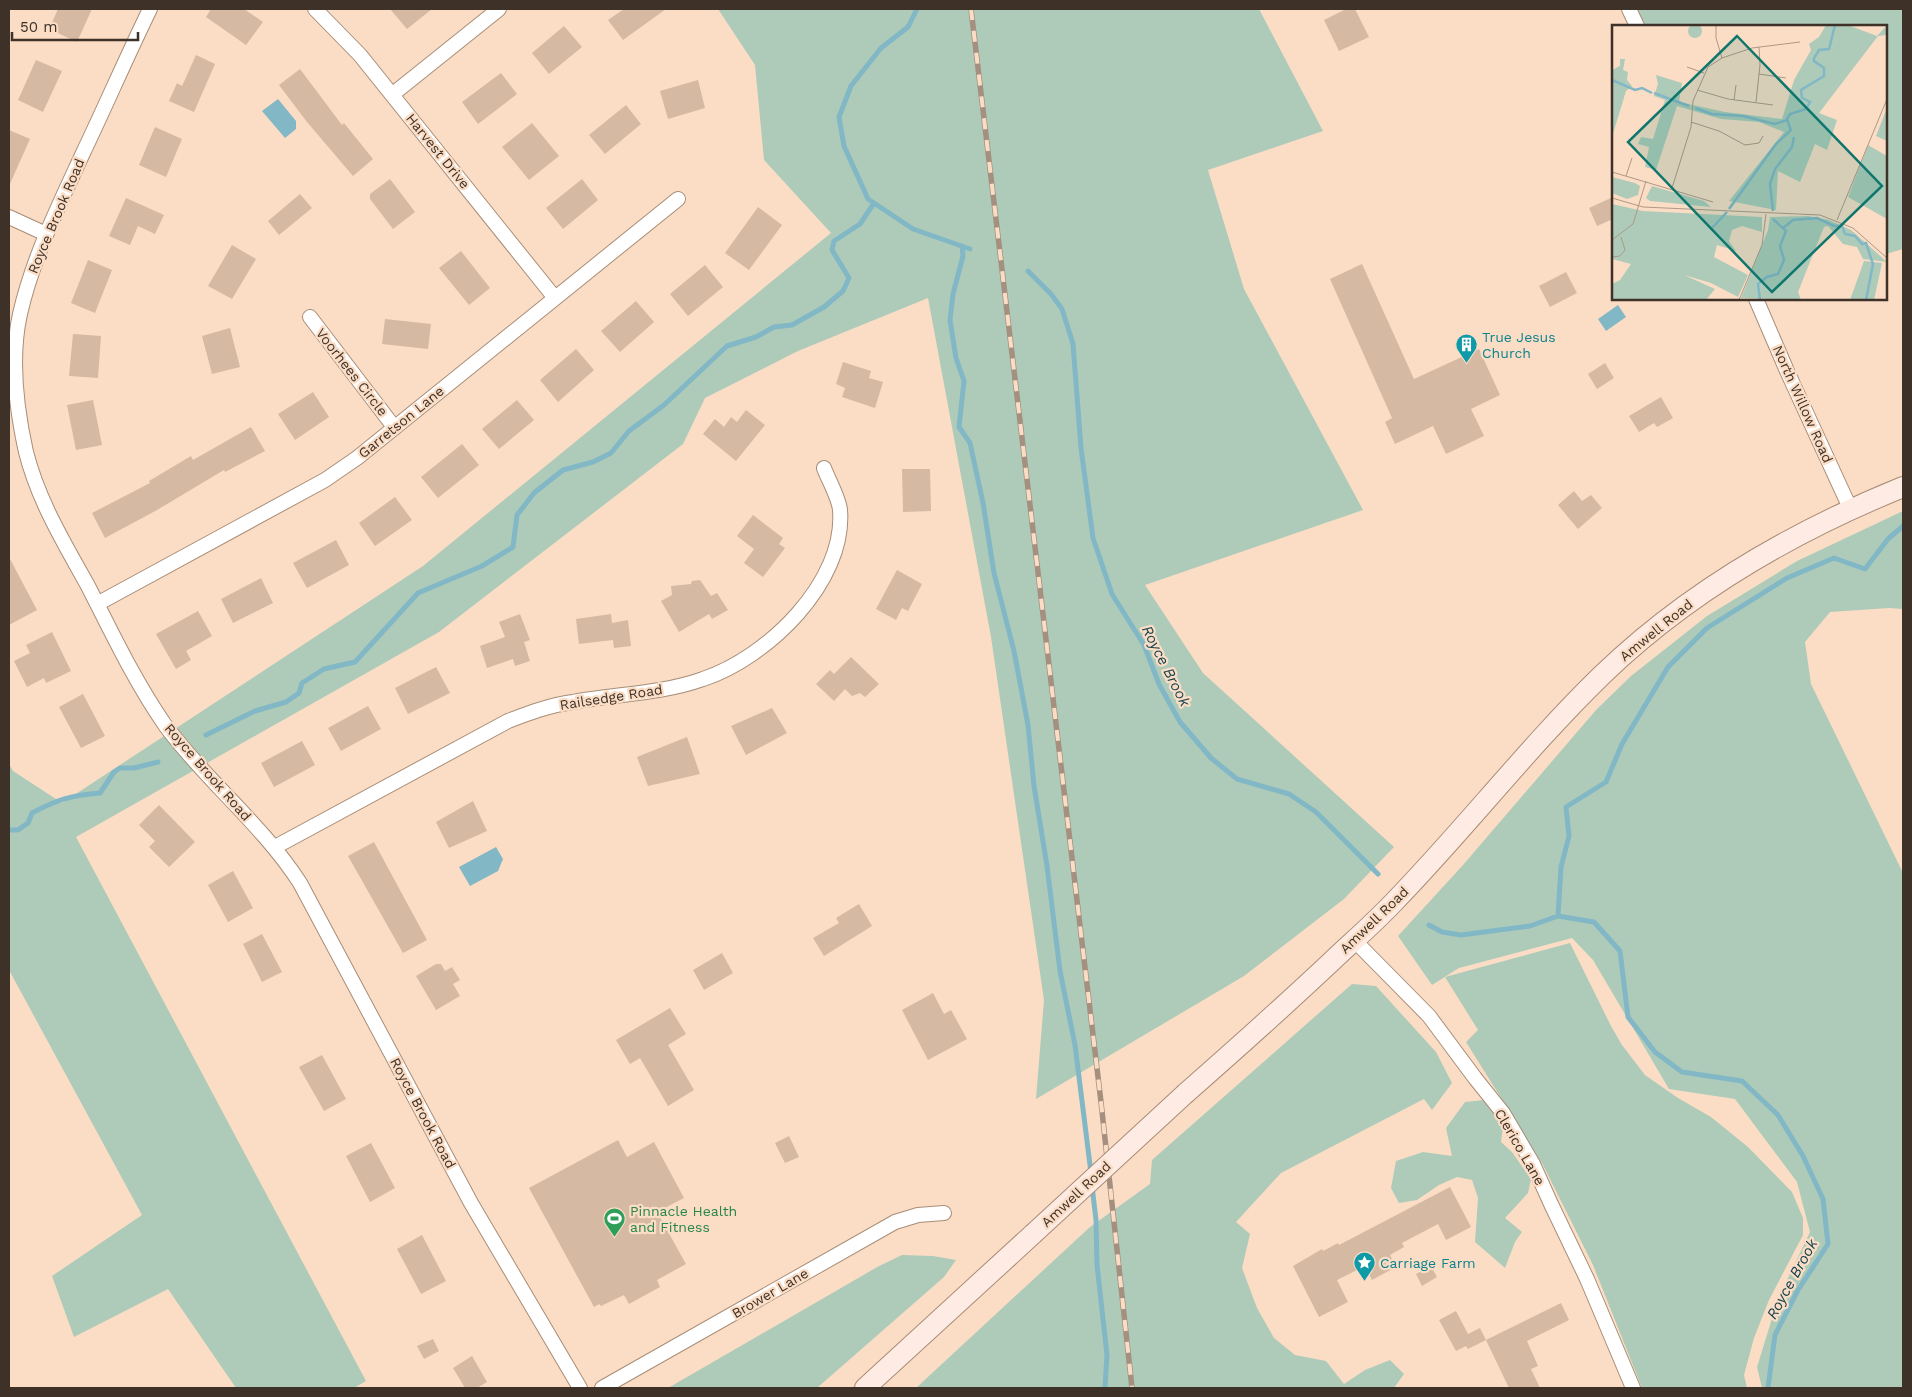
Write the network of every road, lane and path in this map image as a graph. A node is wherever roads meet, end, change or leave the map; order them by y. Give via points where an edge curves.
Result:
1 (150, 9) edge
2 (315, 9) edge
3 (499, 9) edge
4 (1630, 9) edge
5 (1637, 25) edge
6 (393, 94) junction
7 (678, 199) dead end
8 (9, 218) edge
9 (46, 234) junction
10 (555, 298) junction
11 (1756, 300) edge
12 (310, 317) dead end
13 (394, 426) junction
14 (824, 468) dead end
15 (1903, 487) edge
16 (1850, 508) junction
17 (97, 604) junction
18 (275, 847) junction
19 (1354, 940) junction
20 (944, 1213) dead end
21 (580, 1388) edge
22 (602, 1388) edge
23 (865, 1388) edge
24 (1633, 1388) edge

1 - 9 street, Royce Brook Road
2 - 6 street, Harvest Drive via 360,54
3 - 6 street
4 - 5 street
6 - 10 street, Harvest Drive
7 - 10 street, Garretson Lane
8 - 9 street
9 - 17 street, Royce Brook Road via 28,282 20,316 15,374 19,416 26,454 46,509
10 - 13 street, Garretson Lane
11 - 16 street, North Willow Road
12 - 13 street, Voorhees Circle
13 - 17 street, Garretson Lane via 325,480
14 - 18 street, Railsedge Road via 840,508 839,538 829,566 813,594 790,623 767,643 738,663 704,679 670,688 540,708 508,721
15 - 16 main road, Amwell Road
16 - 19 main road, Amwell Road via 1742,566 1650,632 1576,701 1424,871
17 - 18 street, Royce Brook Road via 166,725
18 - 21 street, Royce Brook Road via 300,883 472,1203
19 - 23 main road, Amwell Road, bridge
19 - 24 street, Clerico Lane via 1429,1016 1503,1113 1533,1164
20 - 22 street, Brower Lane via 918,1215 895,1222

